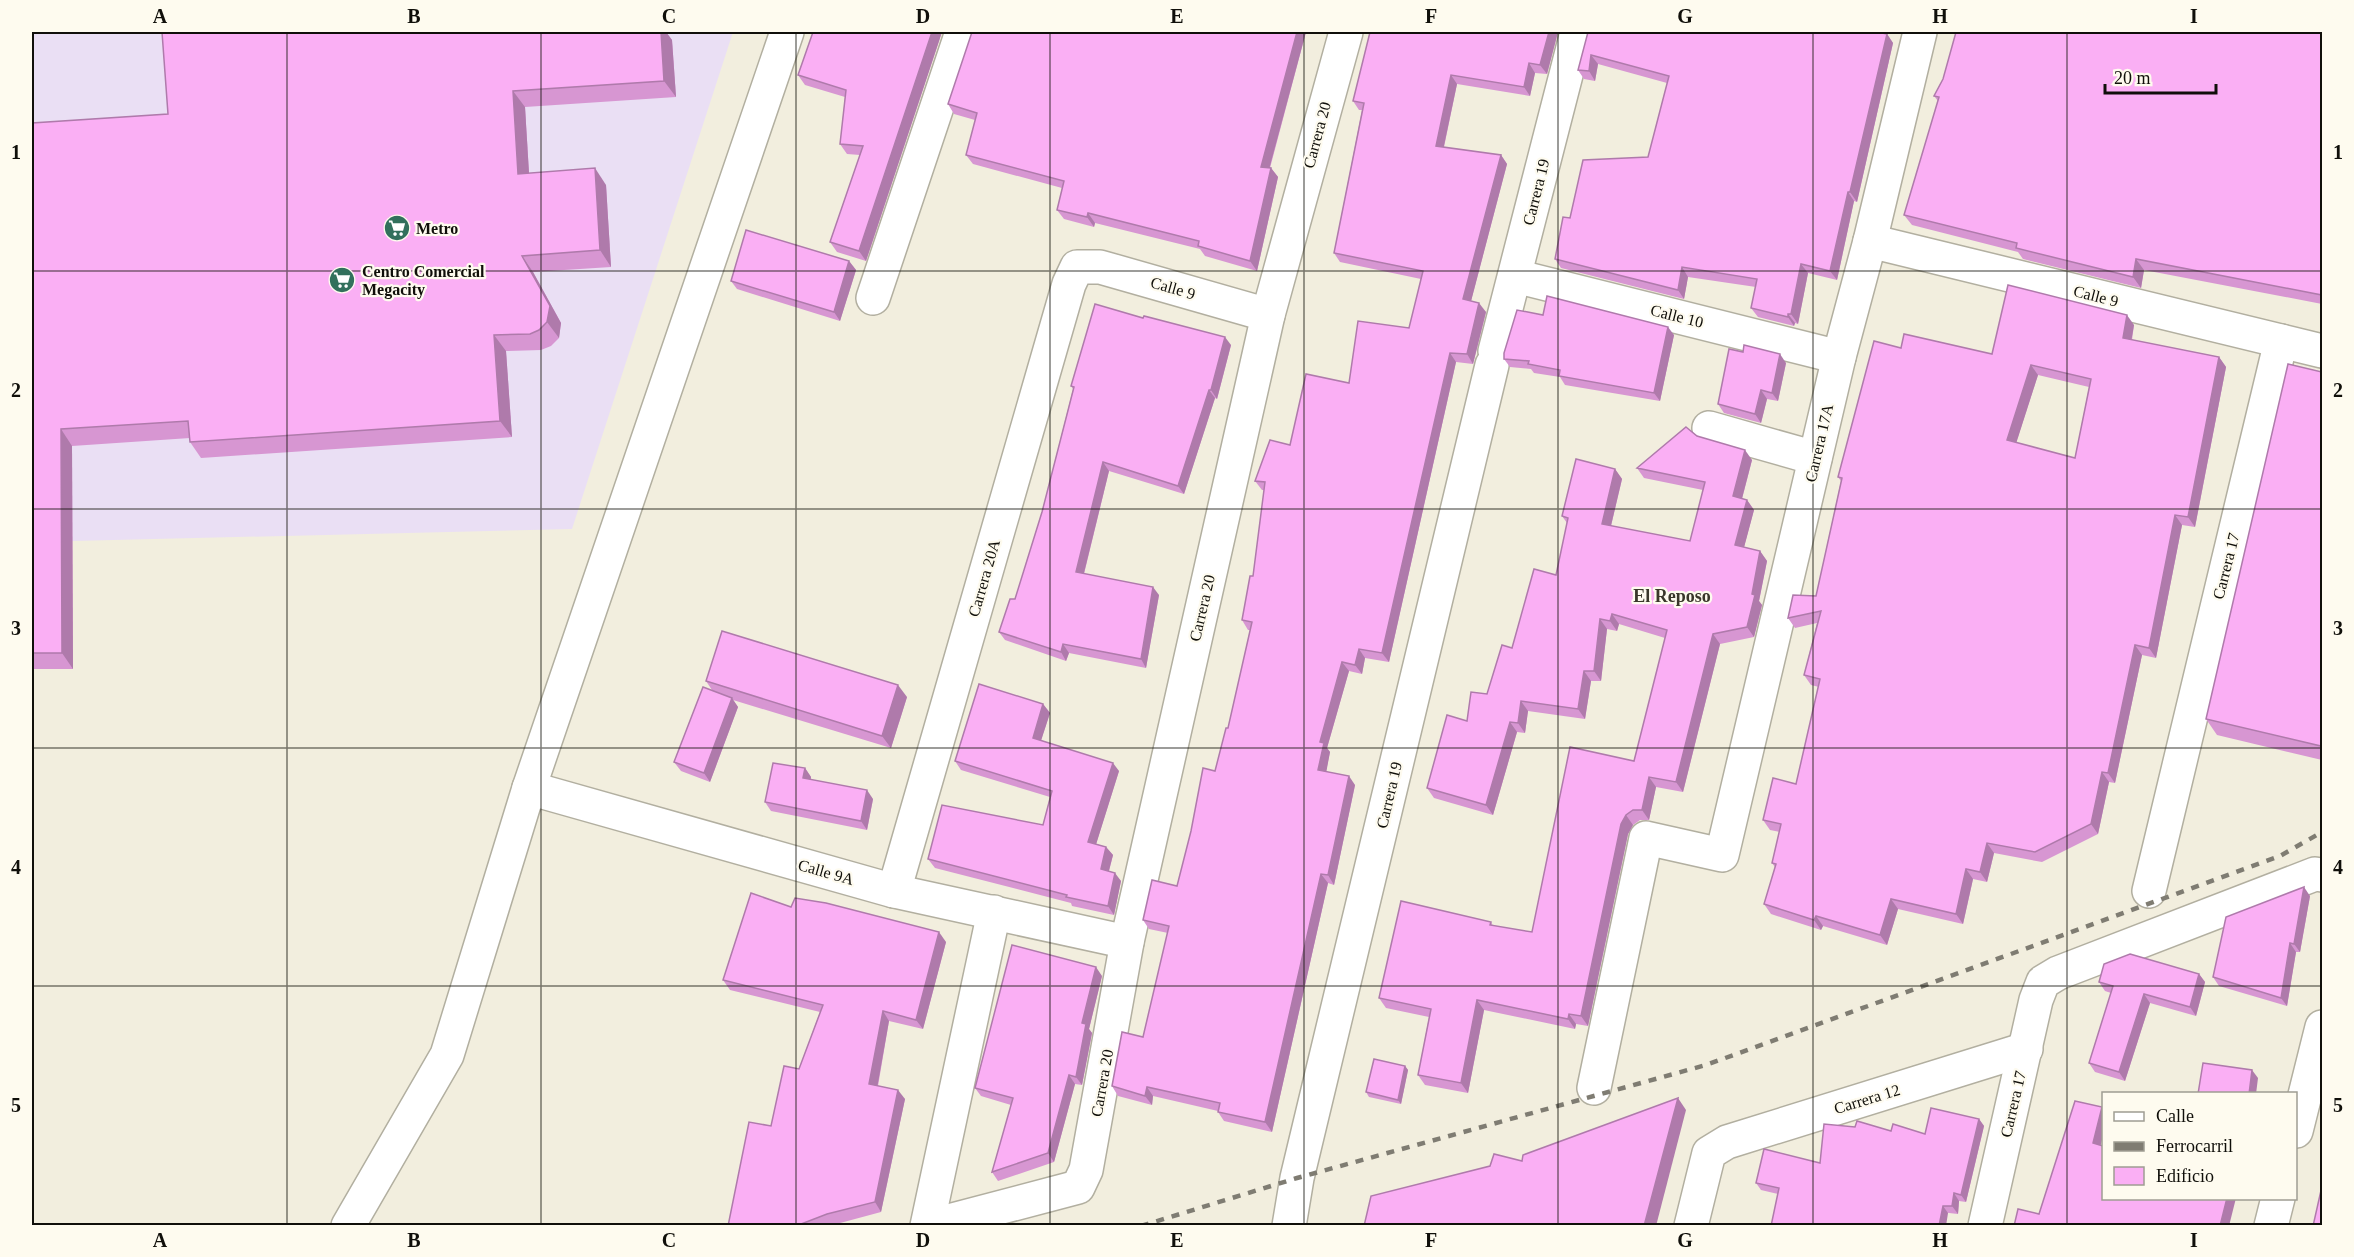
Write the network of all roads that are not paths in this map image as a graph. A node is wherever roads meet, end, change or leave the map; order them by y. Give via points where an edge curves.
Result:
1 (787, 32) edge
2 (962, 32) edge
3 (1346, 32) edge
4 (1577, 32) edge
5 (1920, 32) edge
6 (1870, 241) junction
7 (1077, 267) joint
8 (1515, 276) junction
9 (873, 298) dead end
10 (1268, 315) junction
11 (2282, 340) junction
12 (2322, 351) edge
13 (1839, 357) junction
14 (1709, 428) dead end
15 (1815, 458) junction
16 (529, 788) junction
17 (2322, 875) edge
18 (894, 891) junction
19 (2149, 891) dead end
20 (994, 912) junction
21 (1127, 942) junction
22 (2322, 1027) edge
23 (2026, 1049) junction
24 (1594, 1088) dead end
25 (2297, 1123) edge
26 (348, 1226) edge
27 (929, 1226) edge
28 (1289, 1226) edge
29 (1691, 1226) edge
30 (1985, 1226) edge

1 - 16 street
2 - 9 street
3 - 10 street, Carrera 20
4 - 8 street, Carrera 19
5 - 6 street, Carrera 17A
6 - 11 street, Calle 9
6 - 13 street, Carrera 17A
7 - 10 street, Calle 9 via 1100,267
7 - 18 street, Carrera 20A
8 - 13 street, Calle 10
8 - 28 street, Carrera 19 via 1297,1178
10 - 21 street, Carrera 20
11 - 12 street, Calle 9
11 - 19 street, Carrera 17
13 - 15 street, Carrera 17A
14 - 15 street
15 - 24 street, Carrera 17A via 1722,855 1646,838
16 - 18 street, Calle 9A
16 - 26 street via 447,1054
17 - 23 street, Carrera 17 via 2315,874 2058,973 2043,982
18 - 20 street, Calle 9A
20 - 21 street, Calle 9A
20 - 27 street
21 - 27 street, Carrera 20 via 1086,1170 1078,1187
22 - 25 street
23 - 29 street, Carrera 12 via 1727,1142 1709,1153
23 - 30 street, Carrera 17

